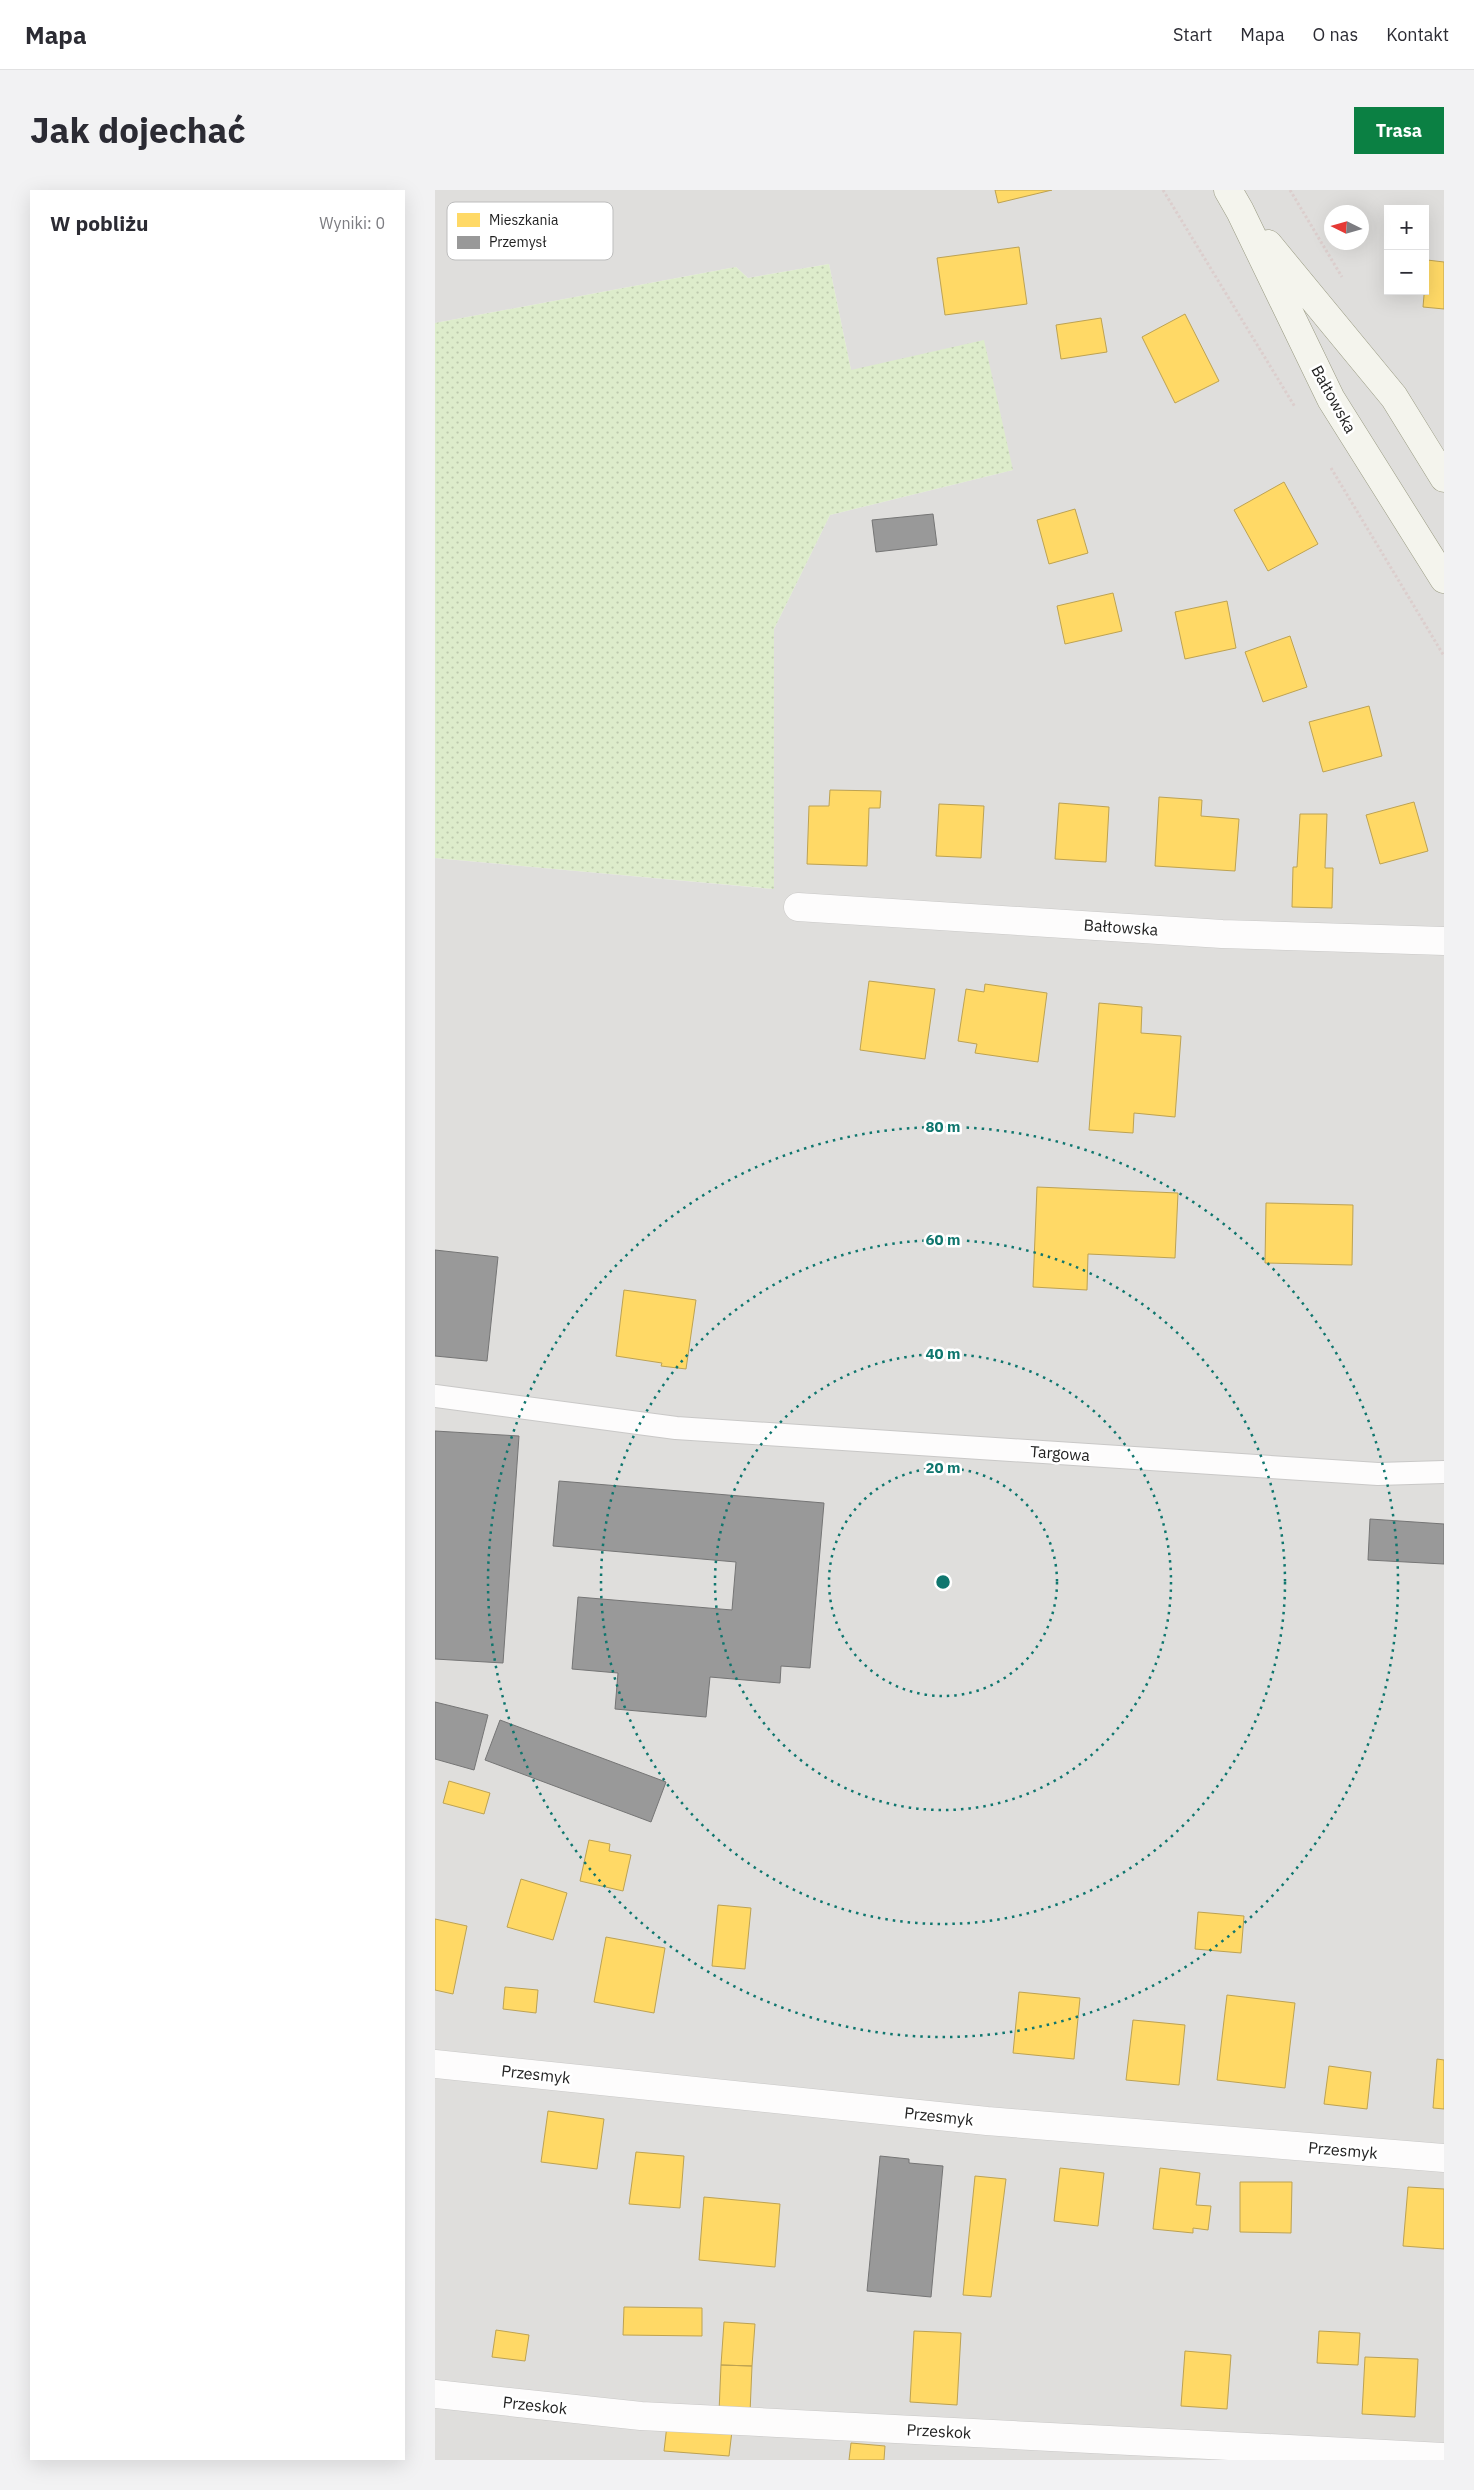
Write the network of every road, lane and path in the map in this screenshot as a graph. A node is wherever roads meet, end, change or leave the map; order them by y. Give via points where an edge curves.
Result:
1 (1234, 200) edge
2 (1444, 478) edge
3 (1444, 579) edge
4 (797, 907) dead end
5 (1444, 941) edge
6 (435, 1396) edge
7 (1444, 1472) edge
8 (435, 2064) edge
9 (1444, 2158) edge
10 (435, 2394) edge
11 (1444, 2457) edge

1 - 2 main road, Bałtowska via 1394,398
1 - 3 main road, Bałtowska via 1331,399
4 - 5 street, Bałtowska via 1222,934
6 - 7 lane, Targowa via 676,1428 1378,1474
8 - 9 street, Przesmyk via 987,2121
10 - 11 street, Przeskok via 641,2416

